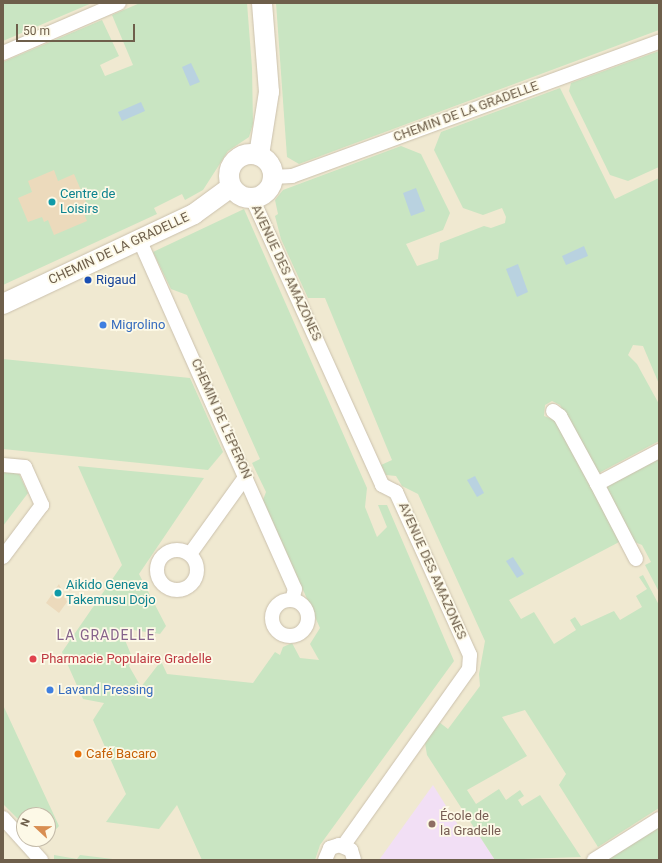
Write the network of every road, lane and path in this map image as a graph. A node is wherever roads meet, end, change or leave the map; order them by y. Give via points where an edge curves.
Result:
1 (119, 3) edge
2 (262, 3) edge
3 (659, 42) edge
4 (3, 53) edge
5 (260, 156) junction
6 (273, 177) junction
7 (231, 187) junction
8 (252, 198) junction
9 (139, 239) junction
10 (3, 304) edge
11 (553, 411) dead end
12 (659, 451) edge
13 (3, 465) edge
14 (246, 476) junction
15 (597, 484) junction
16 (190, 554) dead end
17 (3, 557) edge
18 (636, 559) dead end
19 (292, 600) dead end
20 (3, 818) edge
21 (659, 819) edge
22 (344, 845) junction
23 (41, 860) edge
24 (324, 860) edge
25 (354, 860) edge
26 (594, 860) edge

1 - 4 street
2 - 5 street via 269,92
3 - 6 street, CHEMIN DE LA GRADELLE via 292,176
5 - 6 street via 269,164
5 - 7 street via 246,154 234,161 229,173
6 - 8 street via 269,189
7 - 8 street via 240,196
7 - 9 street, CHEMIN DE LA GRADELLE via 194,214
8 - 22 street, AVENUE DES AMAZONES via 382,486 396,492 470,655 469,669
9 - 10 street, CHEMIN DE LA GRADELLE
9 - 14 street, CHEMIN DE L'EPERON
11 - 15 street via 560,416
12 - 15 street
13 - 17 street via 25,467 42,506
14 - 16 street
14 - 19 street, CHEMIN DE L'EPERON via 295,589
15 - 18 street
20 - 23 street
21 - 26 street
22 - 24 street via 330,848
22 - 25 street via 351,850

